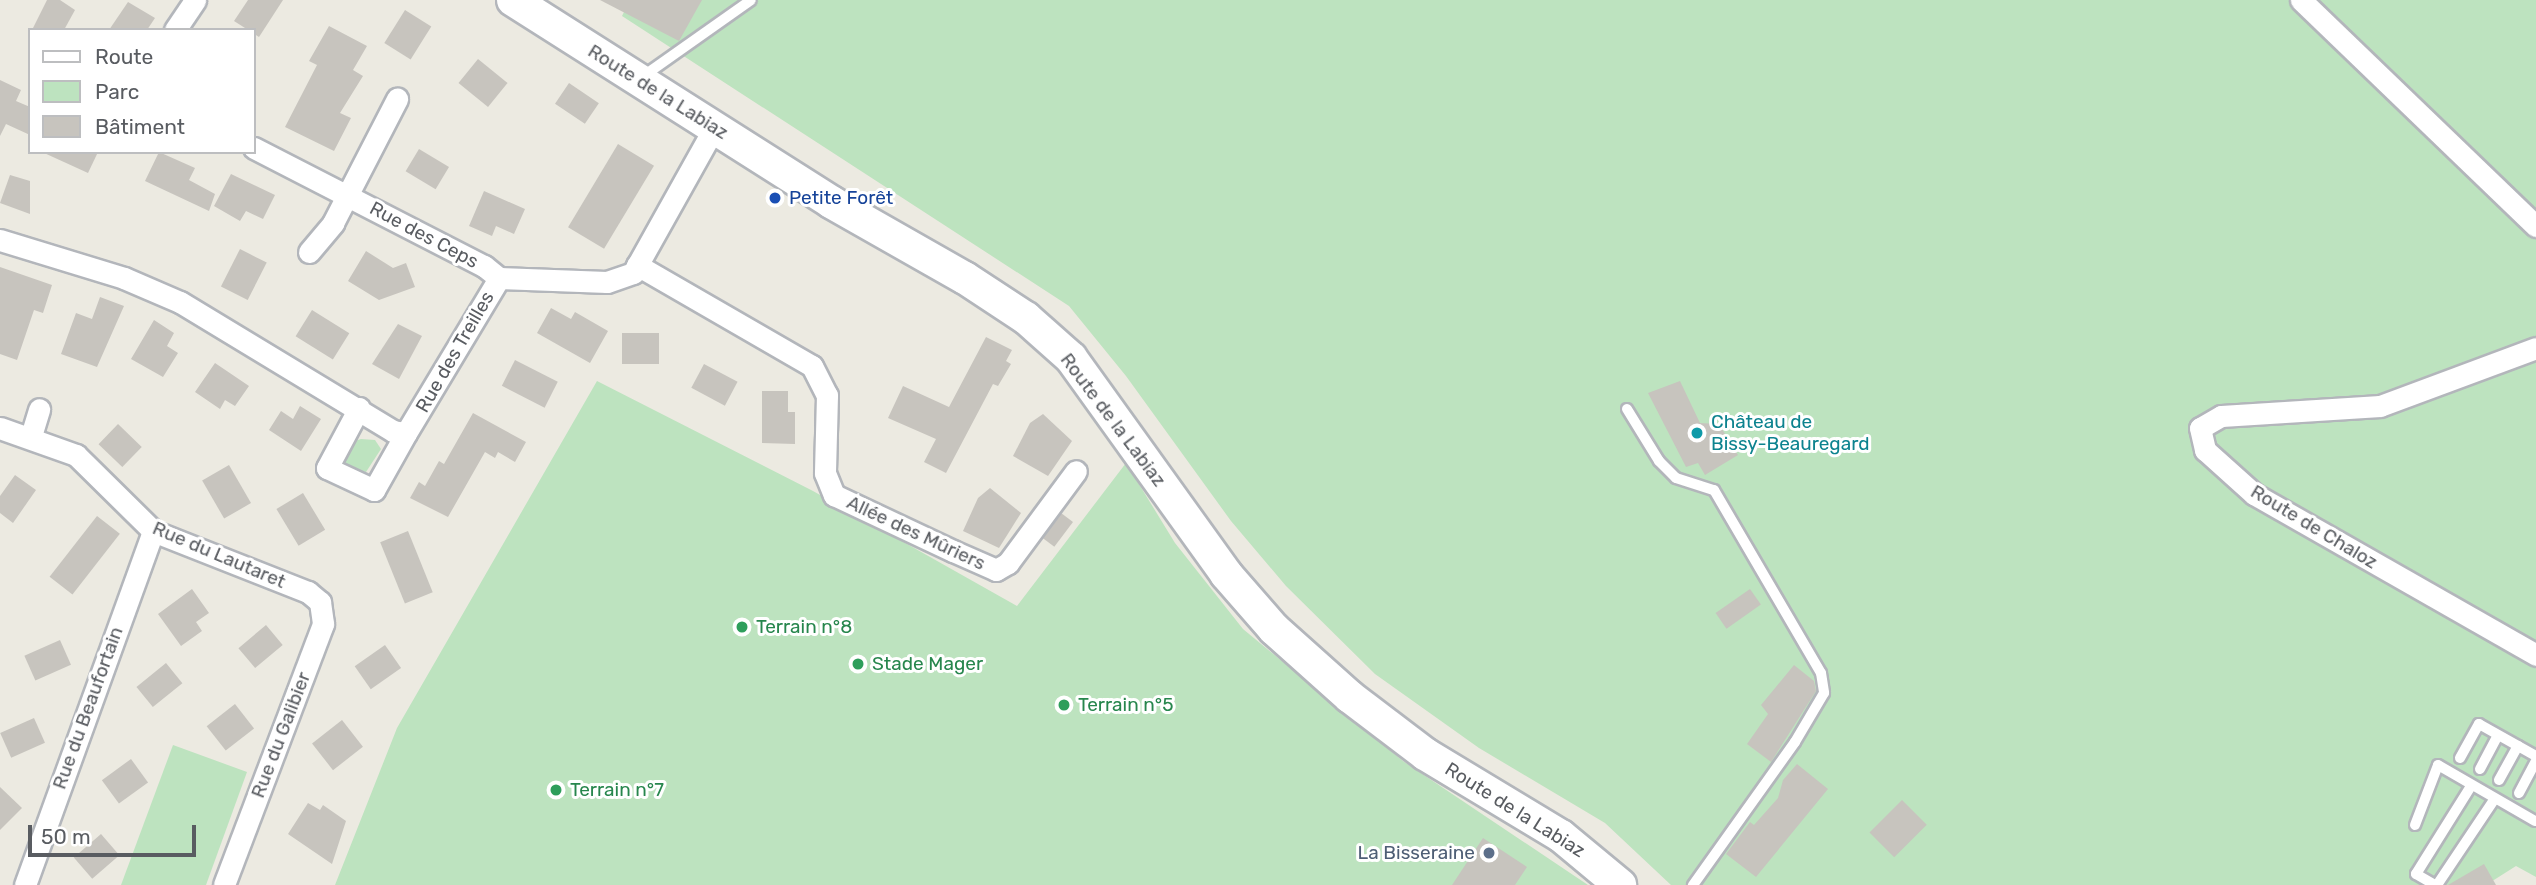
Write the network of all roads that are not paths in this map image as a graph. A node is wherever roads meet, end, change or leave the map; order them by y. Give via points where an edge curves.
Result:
1 (195, 0) edge
2 (751, 0) edge
3 (2301, 0) edge
4 (530, 5) edge
5 (176, 28) edge
6 (638, 80) junction
7 (397, 99) dead end
8 (714, 128) junction
9 (256, 149) edge
10 (347, 195) junction
11 (2536, 226) edge
12 (0, 240) edge
13 (309, 252) dead end
14 (637, 265) junction
15 (499, 278) junction
16 (2536, 348) edge
17 (359, 408) junction
18 (39, 409) dead end
19 (1627, 409) dead end
20 (0, 428) edge
21 (406, 433) junction
22 (31, 436) junction
23 (1076, 471) dead end
24 (153, 531) junction
25 (323, 624) joint
26 (2536, 655) edge
27 (2498, 735) junction
28 (2518, 746) junction
29 (2460, 758) dead end
30 (2536, 759) edge
31 (2480, 769) dead end
32 (2499, 780) dead end
33 (2471, 786) junction
34 (2519, 793) dead end
35 (2494, 800) junction
36 (2536, 820) edge
37 (2415, 825) dead end
38 (25, 885) edge
39 (224, 885) edge
40 (1620, 885) edge
41 (1693, 885) edge
42 (2436, 885) edge

1 - 5 street
2 - 6 lane
3 - 11 street
4 - 6 main road, Route de la Labiaz
6 - 8 main road, Route de la Labiaz
7 - 10 street, Rue des Ceps
8 - 14 street
8 - 40 main road, Route de la Labiaz via 1026,318 1070,358 1226,574 1274,629 1350,697 1425,754 1561,836
9 - 10 street, Rue des Ceps
10 - 13 street, Rue des Ceps via 333,223
10 - 15 street, Rue des Ceps
12 - 17 street, Rue des Treilles via 124,278 180,302
14 - 15 street, Rue des Treilles via 622,279 607,282
14 - 23 street, Allée des Mûriers via 812,366 827,395 825,472 834,495 953,551 996,570 1008,563
15 - 21 street, Rue des Treilles
16 - 26 street, Route de Chaloz via 2380,406 2221,416 2200,428 2205,450 2254,494
17 - 21 street, Rue des Treilles via 393,431
17 - 21 street, Rue des Treilles via 327,468 374,490
18 - 22 street
19 - 41 lane via 1675,478 1714,490 1821,673 1824,693 1795,742
20 - 22 street, Rue du Lautaret
22 - 24 street, Rue du Lautaret via 76,455
24 - 25 street, Rue du Lautaret via 308,592 320,602
24 - 38 street, Rue du Beaufortain
25 - 39 street, Rue du Galibier
27 - 28 lane
27 - 29 lane via 2479,724
27 - 31 lane
28 - 30 lane
28 - 32 lane
30 - 34 lane
33 - 35 lane
33 - 37 lane via 2438,765
33 - 42 lane via 2416,874
35 - 36 lane
35 - 42 lane

